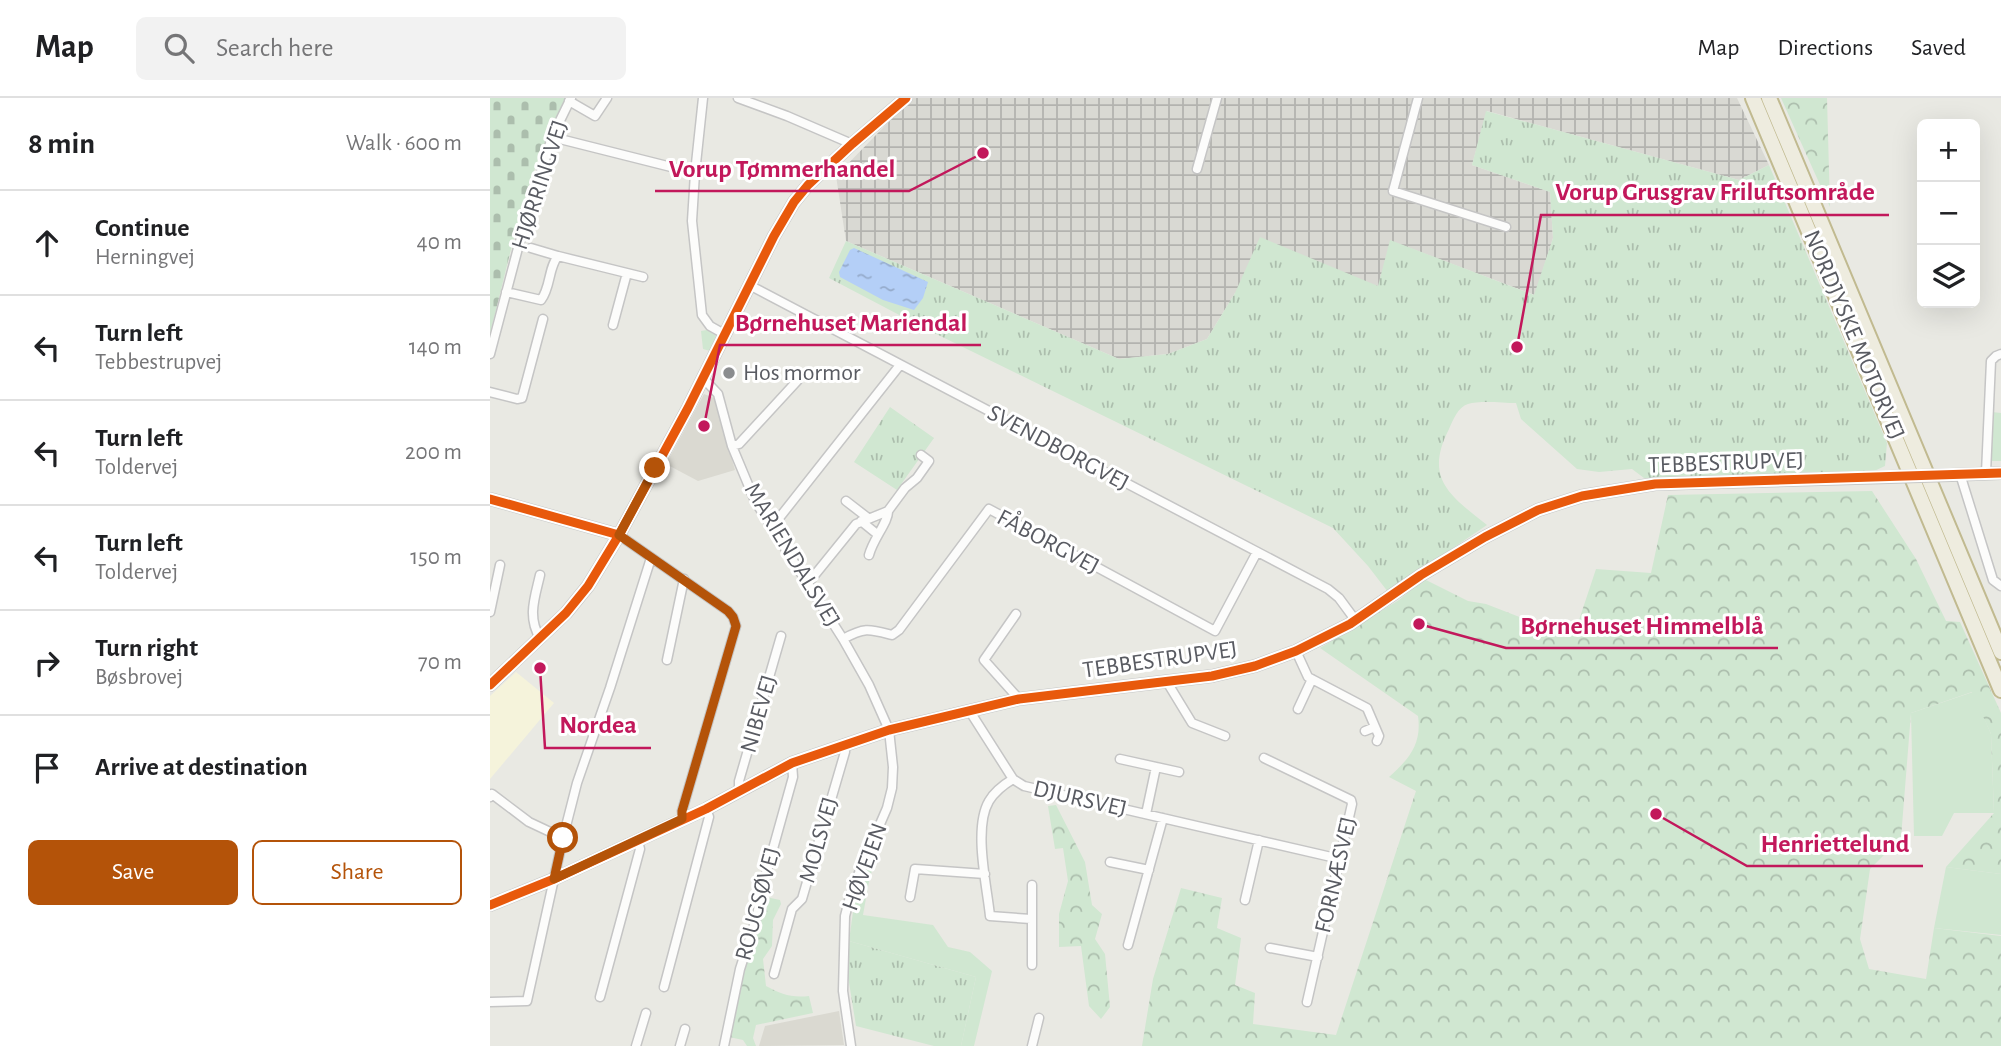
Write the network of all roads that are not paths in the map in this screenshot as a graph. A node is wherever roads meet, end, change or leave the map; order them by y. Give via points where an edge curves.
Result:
1 (607, 98) edge
2 (703, 98) edge
3 (738, 98) edge
4 (906, 98) edge
5 (1217, 98) edge
6 (1418, 98) edge
7 (1753, 98) edge
8 (1769, 98) edge
9 (570, 100) edge
10 (552, 137) junction
11 (852, 144) junction
12 (1197, 169) dead end
13 (695, 173) junction
14 (1506, 227) dead end
15 (531, 248) dead end
16 (558, 256) junction
17 (627, 273) junction
18 (643, 277) dead end
19 (751, 286) junction
20 (506, 292) junction
21 (543, 319) dead end
22 (613, 325) dead end
23 (726, 335) junction
24 (490, 354) edge
25 (2001, 354) edge
26 (900, 365) junction
27 (703, 378) junction
28 (798, 380) dead end
29 (490, 392) edge
30 (732, 446) junction
31 (921, 455) dead end
32 (2001, 472) edge
33 (1986, 473) junction
34 (1955, 475) junction
35 (490, 499) edge
36 (846, 501) dead end
37 (888, 511) junction
38 (865, 520) junction
39 (772, 527) junction
40 (877, 534) junction
41 (619, 535) junction
42 (1257, 552) junction
43 (869, 555) dead end
44 (651, 558) junction
45 (500, 565) dead end
46 (540, 575) dead end
47 (684, 579) junction
48 (808, 582) junction
49 (2001, 586) edge
50 (492, 592) edge
51 (490, 612) edge
52 (1016, 614) dead end
53 (1356, 621) junction
54 (781, 636) dead end
55 (540, 638) junction
56 (843, 639) junction
57 (1296, 651) junction
58 (2001, 652) edge
59 (667, 660) dead end
60 (1312, 679) junction
61 (1167, 682) junction
62 (490, 685) edge
63 (2001, 690) edge
64 (1019, 699) junction
65 (1298, 709) dead end
66 (969, 710) junction
67 (1375, 727) junction
68 (889, 730) junction
69 (1365, 731) dead end
70 (1225, 736) dead end
71 (1377, 741) dead end
72 (845, 744) junction
73 (1264, 758) dead end
74 (1119, 759) dead end
75 (792, 763) junction
76 (1156, 767) junction
77 (1179, 772) dead end
78 (1013, 779) junction
79 (739, 791) junction
80 (491, 795) edge
81 (706, 808) junction
82 (1146, 814) junction
83 (1163, 818) junction
84 (682, 819) junction
85 (563, 838) junction
86 (1259, 840) junction
87 (638, 841) junction
88 (1340, 859) junction
89 (1110, 862) dead end
90 (1149, 870) junction
91 (985, 874) junction
92 (554, 879) junction
93 (1032, 885) dead end
94 (910, 897) dead end
95 (1245, 900) dead end
96 (490, 905) edge
97 (1031, 919) junction
98 (1128, 945) dead end
99 (1270, 948) dead end
100 (1318, 957) junction
101 (1032, 965) dead end
102 (774, 974) dead end
103 (664, 987) dead end
104 (600, 997) dead end
105 (490, 1002) edge
106 (1307, 1002) dead end
107 (646, 1013) dead end
108 (1039, 1018) dead end
109 (685, 1029) dead end
110 (636, 1046) edge
111 (680, 1046) edge
112 (724, 1046) edge
113 (851, 1046) edge
114 (1032, 1046) edge

1 - 9 street via 595,116
2 - 13 street
3 - 11 street
4 - 11 street
5 - 12 street
6 - 14 street via 1393,191
7 - 63 highway, NORDJYSKE MOTORVEJ
8 - 58 highway, NORDJYSKE MOTORVEJ
9 - 10 street, HJØRRINGVEJ
10 - 13 street
10 - 20 street, HJØRRINGVEJ
11 - 19 street via 794,202
13 - 23 street via 692,221 702,313 706,323
15 - 16 street
16 - 17 street
16 - 20 street via 541,300
17 - 18 street
17 - 22 street
19 - 23 street
19 - 26 street, SVENDBORGVEJ
20 - 24 street, HJØRRINGVEJ
21 - 29 street via 522,398
23 - 27 street
25 - 33 street via 1991,361
26 - 39 street
26 - 42 street, SVENDBORGVEJ
27 - 30 street, MARIENDALSVEJ via 718,394
27 - 41 street
28 - 30 street via 739,444
30 - 39 street, MARIENDALSVEJ via 755,501
31 - 37 street via 929,461
32 - 33 street, TEBBESTRUPVEJ
33 - 34 street, TEBBESTRUPVEJ
34 - 49 street via 1993,580
34 - 53 street, TEBBESTRUPVEJ, bridge via 1655,484 1582,496 1538,510 1485,537
35 - 41 street
36 - 38 street
37 - 38 street
37 - 40 street
38 - 40 street
38 - 48 street via 856,524
39 - 48 street, MARIENDALSVEJ
40 - 43 street
41 - 44 street
41 - 55 street via 588,586
42 - 53 street, SVENDBORGVEJ via 1328,589
42 - 56 street, FÅBORGVEJ via 1215,631 989,509 899,630 892,635 870,628
44 - 47 street
44 - 85 street
45 - 50 street
46 - 55 street via 532,611
47 - 59 street
47 - 84 street via 728,611 736,626
48 - 56 street, MARIENDALSVEJ
50 - 51 street
52 - 64 street via 984,660
53 - 57 street, TEBBESTRUPVEJ
54 - 79 street, NIBEVEJ
55 - 62 street
56 - 68 street, MARIENDALSVEJ
57 - 60 street
57 - 61 street, TEBBESTRUPVEJ via 1227,673
60 - 65 street
60 - 67 street via 1367,708
61 - 64 street, TEBBESTRUPVEJ
61 - 70 street via 1192,723
64 - 66 street, TEBBESTRUPVEJ
66 - 68 street, TEBBESTRUPVEJ
66 - 78 street, DJURSVEJ
67 - 69 street
67 - 71 street
68 - 72 street, TEBBESTRUPVEJ
68 - 113 street, HØVEJEN via 892,788 845,916 843,991
72 - 75 street, TEBBESTRUPVEJ
72 - 102 street, MOLSVEJ via 802,899 792,909
73 - 88 street, FORNÆSVEJ via 1351,800
74 - 76 street, DJURSVEJ
75 - 79 street, TEBBESTRUPVEJ
75 - 112 street, ROUGSØVEJ via 793,777 740,969
76 - 77 street, DJURSVEJ
76 - 82 street, DJURSVEJ
78 - 82 street, DJURSVEJ via 1030,789
78 - 91 street via 996,790 983,815
79 - 81 street, TEBBESTRUPVEJ
80 - 85 street via 529,822
81 - 84 street, TEBBESTRUPVEJ
81 - 103 street via 709,817
82 - 83 street, DJURSVEJ
83 - 86 street, DJURSVEJ
83 - 90 street
84 - 87 street, TEBBESTRUPVEJ
85 - 92 street
86 - 88 street, DJURSVEJ
86 - 95 street
87 - 92 street, TEBBESTRUPVEJ
87 - 104 street via 640,849
88 - 100 street, FORNÆSVEJ
89 - 90 street
90 - 98 street
91 - 94 street via 915,869
91 - 97 street via 990,916
92 - 96 street, TEBBESTRUPVEJ
92 - 105 street via 527,1001
93 - 97 street
97 - 101 street
99 - 100 street
100 - 106 street, FORNÆSVEJ
107 - 110 street
108 - 114 street
109 - 111 street

